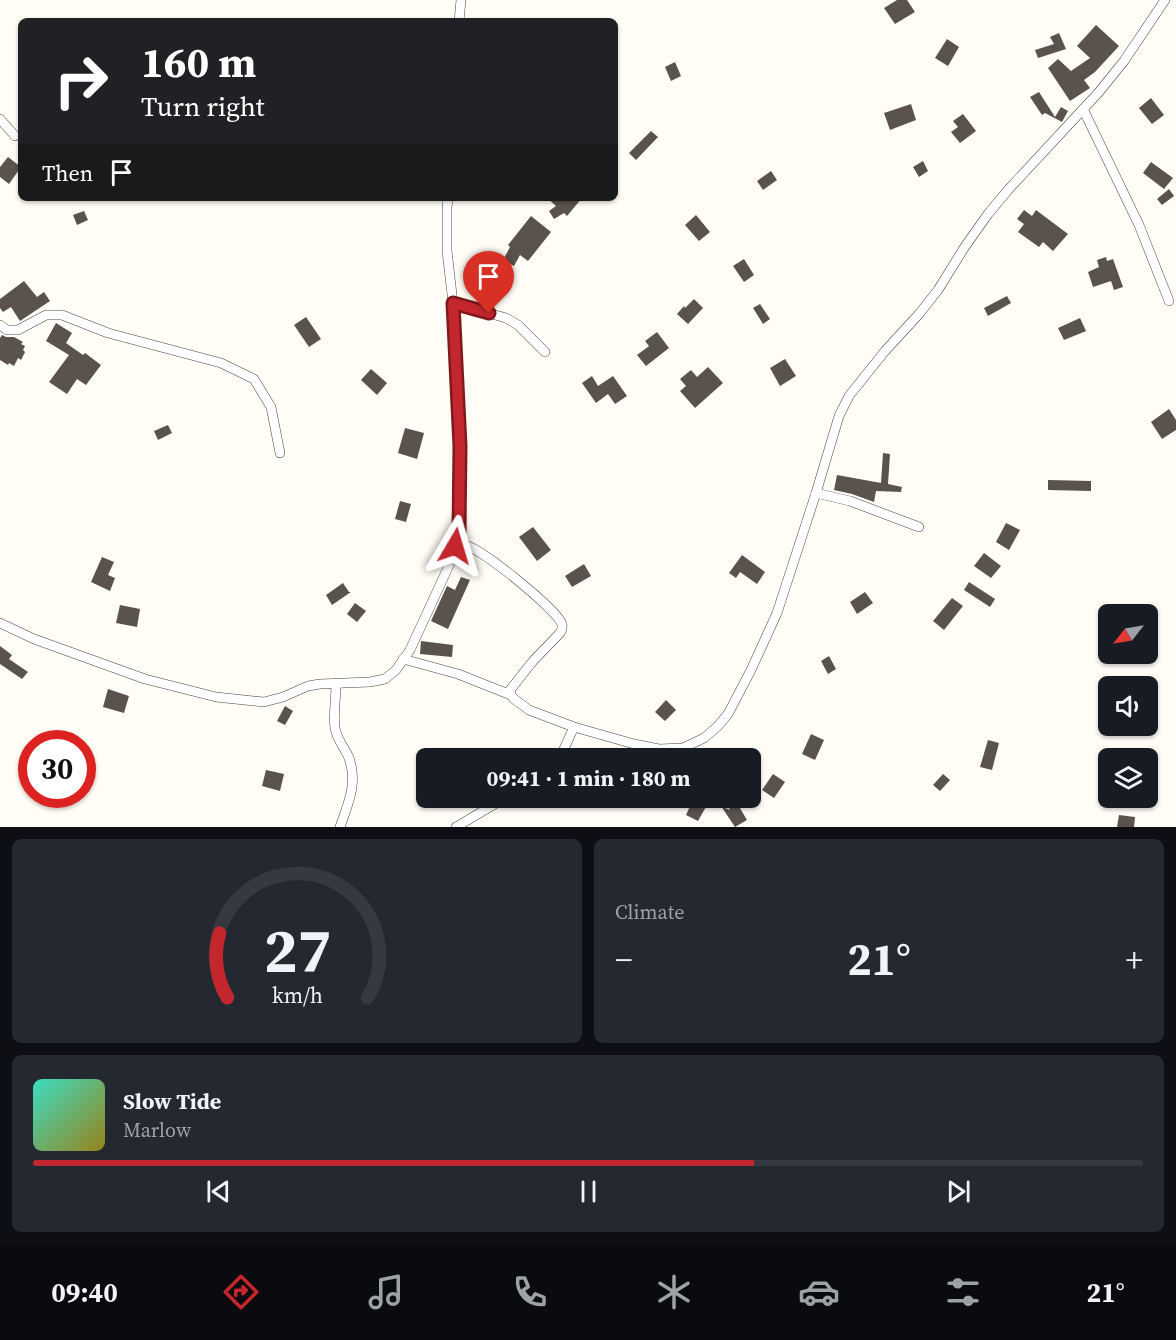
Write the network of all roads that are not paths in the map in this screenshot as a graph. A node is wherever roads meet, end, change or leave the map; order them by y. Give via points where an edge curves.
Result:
1 (461, 0) edge
2 (1165, 0) edge
3 (459, 18) edge
4 (1083, 109) junction
5 (0, 119) edge
6 (15, 136) dead end
7 (448, 201) edge
8 (1169, 302) dead end
9 (453, 303) junction
10 (0, 326) edge
11 (545, 352) dead end
12 (280, 453) dead end
13 (816, 493) junction
14 (919, 527) dead end
15 (452, 559) junction
16 (0, 623) edge
17 (403, 659) junction
18 (332, 684) junction
19 (511, 695) junction
20 (574, 727) junction
21 (564, 748) edge
22 (489, 808) edge
23 (340, 827) edge
24 (456, 827) edge

1 - 3 street
2 - 4 street via 1124,61
4 - 8 street via 1139,225
4 - 13 street via 995,206 938,290 849,396
5 - 6 street
7 - 9 street via 447,251
9 - 11 street via 506,318
9 - 15 street via 460,446 459,532
10 - 12 street via 18,330 46,315 62,315 108,333 221,363 254,379 271,407
13 - 14 street via 850,501
13 - 20 street via 777,613 752,670 717,727 683,748 659,749
15 - 17 street
15 - 19 street via 464,545 480,552 525,586 562,625 560,633 513,684
16 - 18 street via 145,680 216,697 264,702 308,686
17 - 18 street via 385,679
17 - 19 street via 459,674
18 - 23 street via 336,685 335,727 349,759 353,782
19 - 20 street via 529,710
20 - 21 street
22 - 24 street

